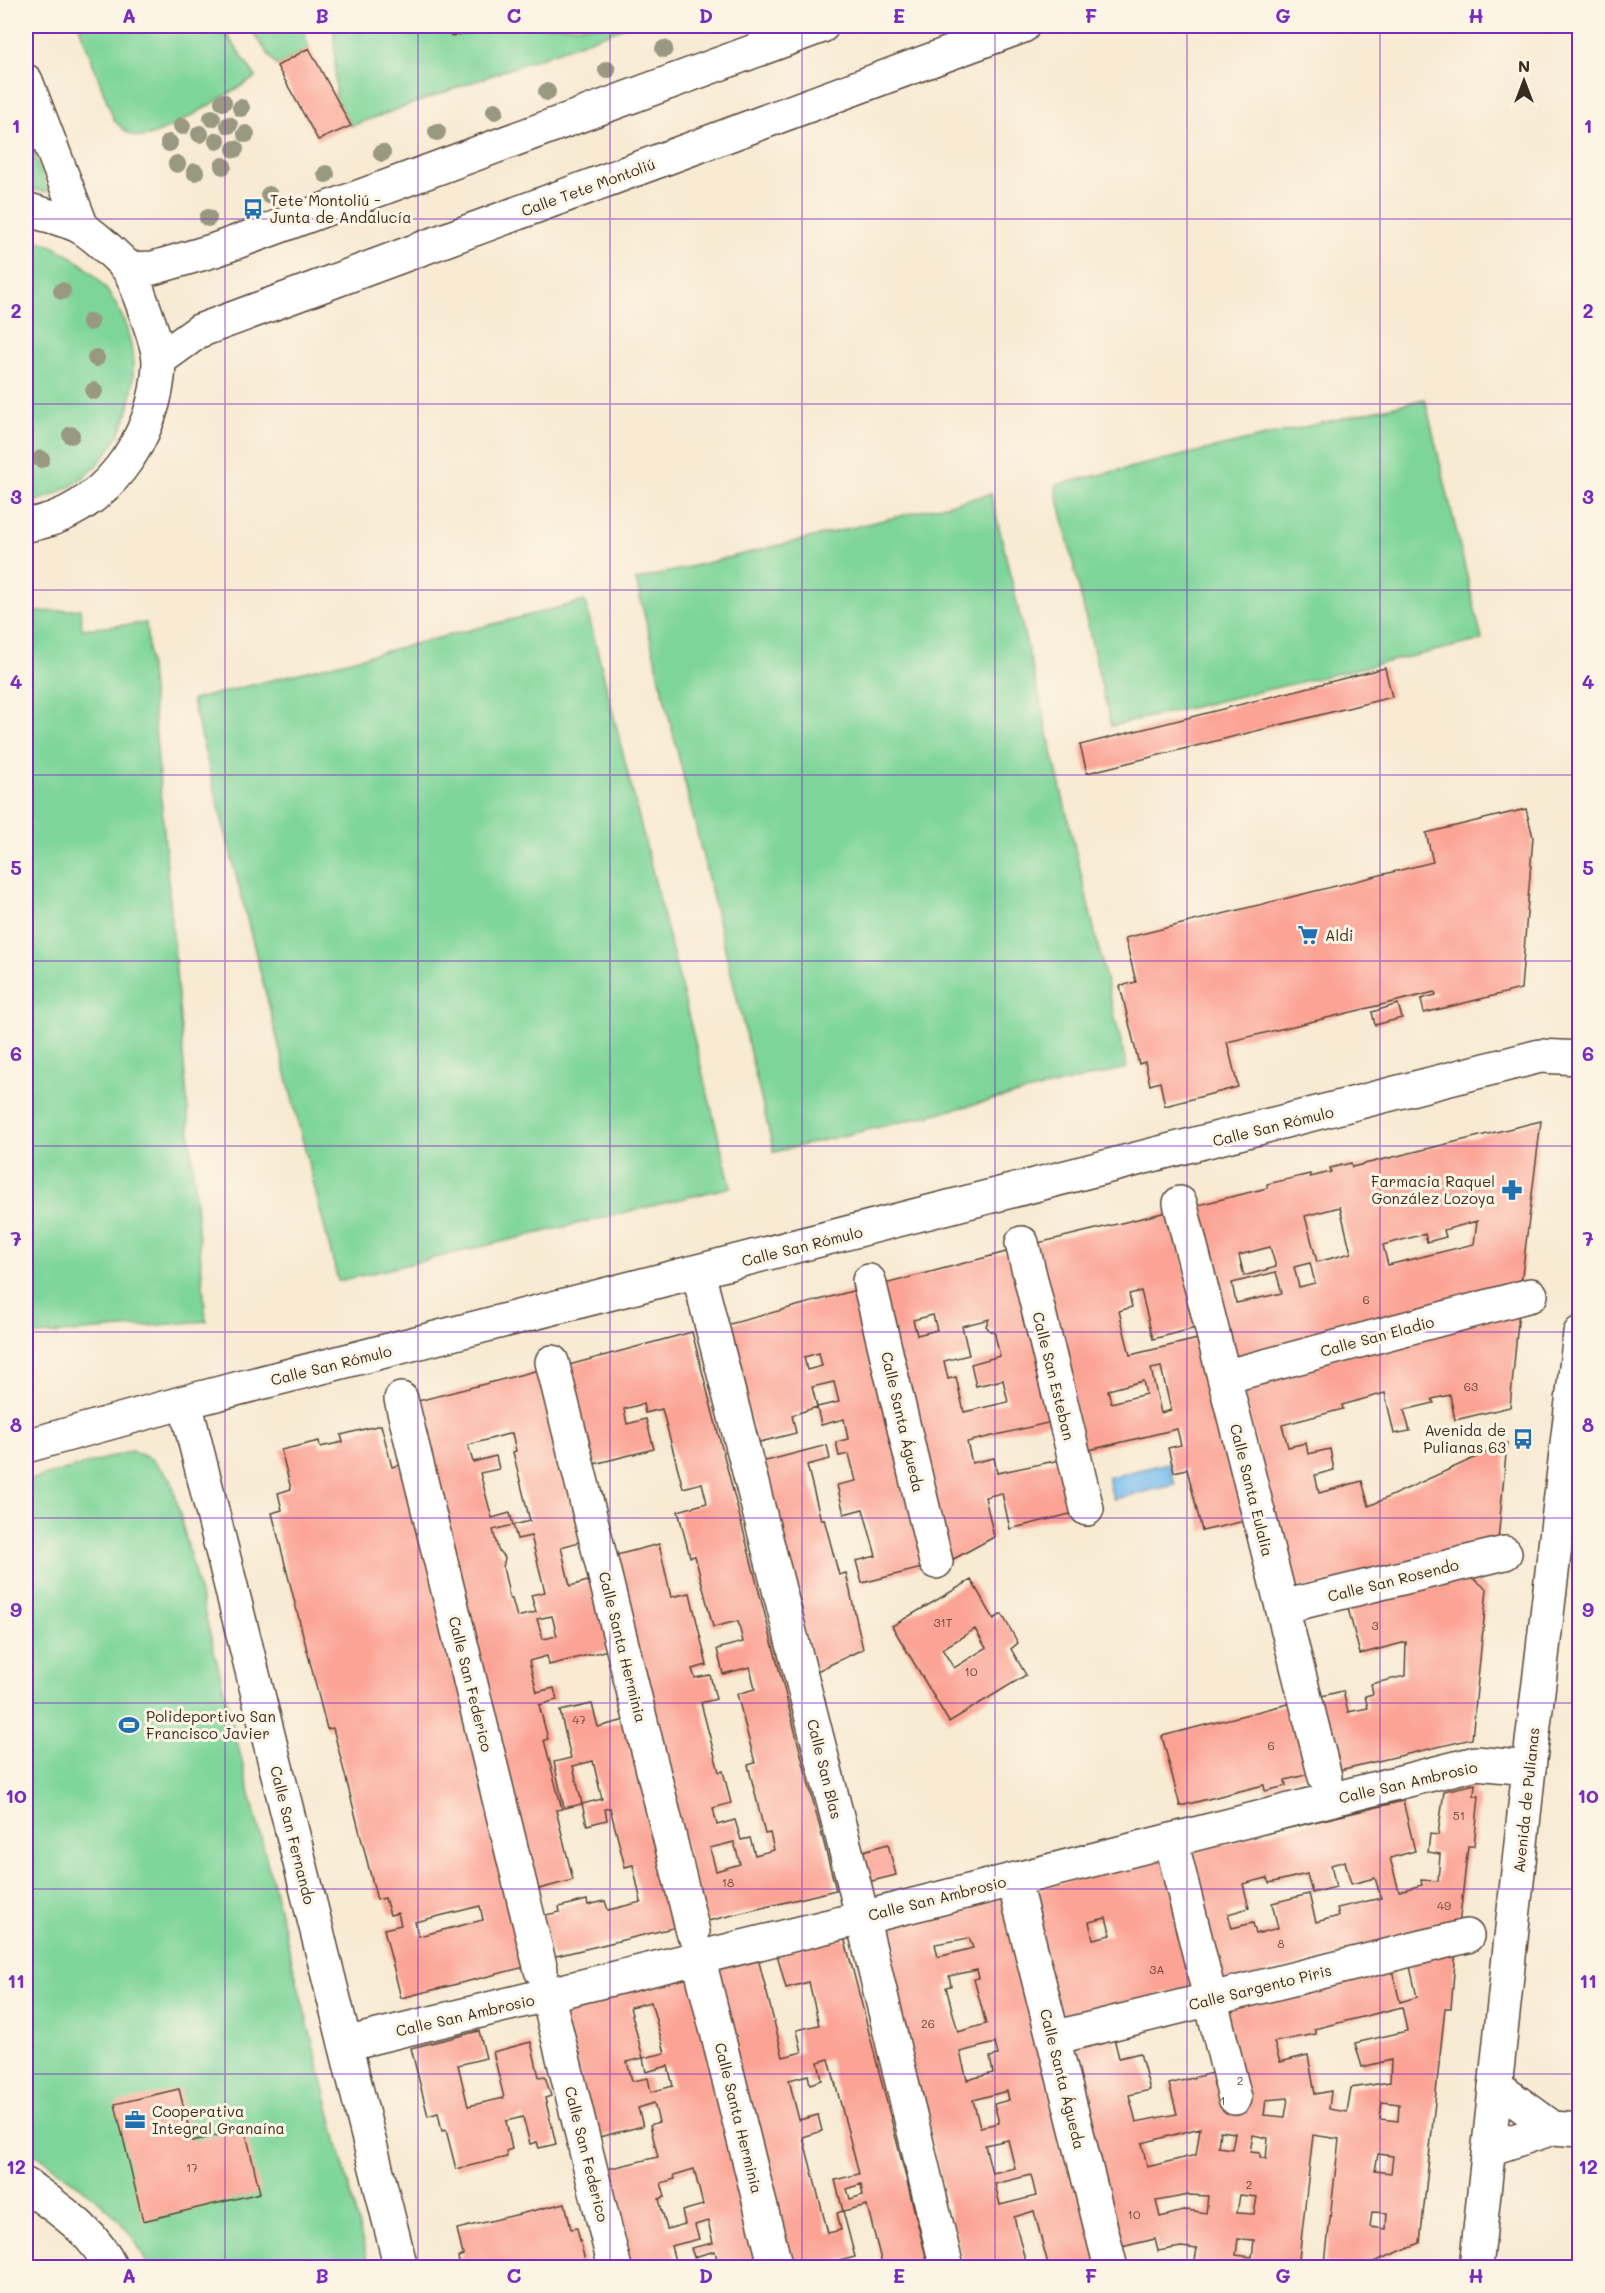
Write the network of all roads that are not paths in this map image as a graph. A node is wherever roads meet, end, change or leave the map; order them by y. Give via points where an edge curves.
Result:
1 (822, 26) edge
2 (1023, 26) edge
3 (26, 81) edge
4 (26, 209) edge
5 (82, 227) junction
6 (128, 269) junction
7 (159, 360) junction
8 (26, 525) edge
9 (1580, 1058) edge
10 (1180, 1203) dead end
11 (1022, 1243) dead end
12 (698, 1272) junction
13 (869, 1281) dead end
14 (1531, 1295) dead end
15 (1580, 1333) edge
16 (552, 1362) dead end
17 (1224, 1377) junction
18 (401, 1399) dead end
19 (186, 1402) junction
20 (26, 1446) edge
21 (1087, 1509) dead end
22 (1505, 1553) dead end
23 (936, 1562) dead end
24 (1282, 1607) junction
25 (1529, 1768) junction
26 (1325, 1777) dead end
27 (1174, 1852) dead end
28 (1016, 1890) dead end
29 (862, 1917) junction
30 (693, 1932) dead end
31 (1467, 1936) dead end
32 (701, 1968) dead end
33 (542, 1970) dead end
34 (1210, 1999) junction
35 (550, 2005) dead end
36 (1053, 2038) junction
37 (345, 2044) junction
38 (1495, 2086) junction
39 (1235, 2097) dead end
40 (1566, 2129) edge
41 (1489, 2150) junction
42 (26, 2185) edge
43 (111, 2268) edge
44 (401, 2268) edge
45 (615, 2268) edge
46 (776, 2268) edge
47 (947, 2268) edge
48 (1111, 2268) edge
49 (1476, 2268) edge

1 - 6 street via 215,250 153,268
2 - 7 street, Calle Tete Montoliú via 199,331
3 - 5 street
4 - 5 street
5 - 6 street
6 - 7 street
7 - 8 street via 154,404 138,441 113,480 79,508
9 - 12 street, Calle San Rómulo via 1540,1056
10 - 17 street, Calle Santa Eulalia
11 - 21 street, Calle San Esteban
12 - 19 street, Calle San Rómulo
12 - 29 street, Calle San Blas
13 - 23 street, Calle Santa Águeda
14 - 17 street, Calle San Eladio
15 - 25 street, Avenida de Pulianas
16 - 30 street, Calle Santa Herminia
17 - 24 street, Calle Santa Eulalia
18 - 33 street, Calle San Federico
19 - 20 street, Calle San Rómulo
19 - 37 street, Calle San Fernando
22 - 24 street, Calle San Rosendo
24 - 26 street, Calle Santa Eulalia
25 - 29 street, Calle San Ambrosio via 1476,1763
25 - 38 street, Avenida de Pulianas
27 - 34 street
28 - 36 street, Calle Santa Águeda
29 - 37 street, Calle San Ambrosio
29 - 47 street, Calle San Blas
31 - 34 street, Calle Sargento Piris
32 - 46 street, Calle Santa Herminia
34 - 36 street, Calle Sargento Piris
34 - 39 street
35 - 45 street, Calle San Federico
36 - 48 street, Calle Santa Águeda
37 - 44 street, Calle San Fernando
38 - 40 street
38 - 41 street, Avenida de Pulianas
40 - 41 street
41 - 49 street, Avenida de Pulianas
42 - 43 street via 85,2229

